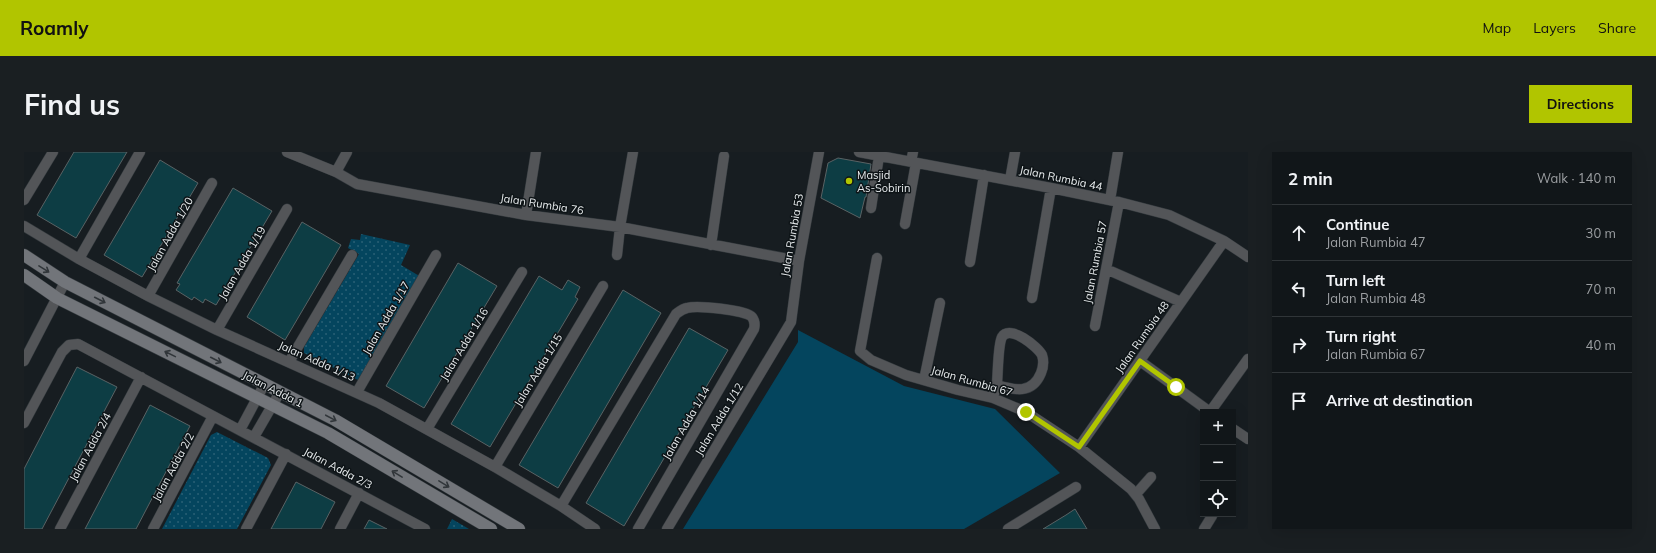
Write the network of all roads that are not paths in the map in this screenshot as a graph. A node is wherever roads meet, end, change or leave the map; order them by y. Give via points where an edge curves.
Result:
1 (53, 152) edge
2 (140, 152) edge
3 (287, 152) edge
4 (347, 152) edge
5 (536, 152) edge
6 (633, 152) edge
7 (819, 152) edge
8 (859, 152) edge
9 (1015, 152) edge
10 (1118, 152) edge
11 (724, 156) dead end
12 (879, 156) junction
13 (913, 159) edge
14 (336, 172) junction
15 (984, 175) junction
16 (1010, 180) junction
17 (212, 183) dead end
18 (1051, 188) junction
19 (24, 200) edge
20 (1114, 201) junction
21 (871, 208) dead end
22 (287, 209) dead end
23 (526, 215) junction
24 (905, 224) dead end
25 (24, 226) edge
26 (620, 227) junction
27 (1224, 241) junction
28 (711, 245) junction
29 (24, 255) edge
30 (352, 255) dead end
31 (436, 255) dead end
32 (617, 255) dead end
33 (877, 258) dead end
34 (1248, 258) edge
35 (79, 260) junction
36 (799, 262) junction
37 (970, 262) dead end
38 (1106, 270) junction
39 (522, 272) dead end
40 (24, 275) edge
41 (65, 282) junction
42 (603, 286) dead end
43 (148, 296) junction
44 (57, 298) junction
45 (1032, 298) dead end
46 (1181, 302) junction
47 (940, 303) dead end
48 (791, 322) joint
49 (1095, 326) dead end
50 (217, 330) junction
51 (1248, 359) edge
52 (24, 361) edge
53 (1140, 361) junction
54 (289, 362) junction
55 (141, 377) junction
56 (924, 380) junction
57 (264, 385) junction
58 (997, 385) junction
59 (280, 392) junction
60 (357, 392) junction
61 (257, 398) junction
62 (993, 398) junction
63 (272, 405) junction
64 (1206, 409) edge
65 (1212, 409) edge
66 (213, 416) junction
67 (24, 423) edge
68 (427, 429) junction
69 (240, 430) junction
70 (1236, 430) edge
71 (254, 437) junction
72 (1248, 440) edge
73 (1079, 447) junction
74 (286, 454) junction
75 (495, 467) junction
76 (1151, 477) dead end
77 (1076, 487) dead end
78 (359, 493) junction
79 (1136, 494) junction
80 (561, 506) junction
81 (1211, 517) edge
82 (60, 529) edge
83 (153, 529) edge
84 (246, 529) edge
85 (340, 529) edge
86 (425, 529) edge
87 (491, 529) edge
88 (520, 529) edge
89 (595, 529) edge
90 (638, 529) edge
91 (668, 529) edge
92 (1008, 529) edge
93 (1155, 529) edge
94 (1204, 529) edge

1 - 19 street
2 - 35 street
3 - 14 street, Jalan Rumbia 76
4 - 14 street
5 - 23 street
6 - 26 street
7 - 36 street, Jalan Rumbia 53
8 - 12 street, Jalan Rumbia 44
9 - 16 street
10 - 20 street, Jalan Rumbia 57
11 - 28 street
12 - 13 street, Jalan Rumbia 44
12 - 21 street
13 - 15 street, Jalan Rumbia 44
13 - 24 street
14 - 23 street, Jalan Rumbia 76 via 357,184
15 - 16 street, Jalan Rumbia 44
15 - 37 street
16 - 18 street, Jalan Rumbia 44
17 - 43 street, Jalan Adda 1/20
18 - 20 street, Jalan Rumbia 44
18 - 45 street
20 - 27 street, Jalan Rumbia 44 via 1169,215
20 - 38 street, Jalan Rumbia 57
22 - 50 street, Jalan Adda 1/19
23 - 26 street, Jalan Rumbia 76
25 - 35 street, Jalan Adda 1/13
26 - 28 street, Jalan Rumbia 76
26 - 32 street
27 - 34 street, Jalan Rumbia 44
27 - 46 street, Jalan Rumbia 48
28 - 36 street, Jalan Rumbia 76
29 -> 41 street, Jalan Adda 1
30 - 54 street
31 - 60 street, Jalan Adda 1/17
33 - 56 street, Jalan Rumbia 67 via 860,351 871,360
35 - 43 street, Jalan Adda 1/13
36 - 48 street, Jalan Rumbia 53
38 - 46 street
38 - 49 street, Jalan Rumbia 57
39 - 68 street, Jalan Adda 1/16
40 - 44 street, Jalan Adda 1
41 - 44 street
41 -> 57 street, Jalan Adda 1
42 - 75 street, Jalan Adda 1/15
43 - 50 street, Jalan Adda 1/13
44 - 52 street
61 -> 44 street, Jalan Adda 1
46 - 53 street, Jalan Rumbia 48
47 - 56 street
48 - 91 street, Jalan Adda 1/12
50 - 54 street, Jalan Adda 1/13
51 - 65 street
53 - 64 street
53 - 73 street, Jalan Rumbia 48
54 - 60 street, Jalan Adda 1/13
55 - 66 street
55 - 67 street via 78,344 69,345 62,352
55 - 82 street, Jalan Adda 2/4
56 - 62 street, Jalan Rumbia 67
57 - 59 street, Jalan Adda 1
57 - 61 street
58 - 58 street via 1002,337 1009,332 1015,333 1041,354 1041,375 1027,389 1015,390
58 - 62 street
59 - 63 street
59 -> 88 street, Jalan Adda 1 via 335,420
60 - 68 street, Jalan Adda 1/13
61 - 63 street, Jalan Adda 1
61 - 69 street
62 - 73 street, Jalan Rumbia 67 via 1026,412
63 - 71 street
87 -> 63 street, Jalan Adda 1 via 328,433
66 - 69 street, Jalan Adda 2/3
66 - 83 street, Jalan Adda 2/2
68 - 75 street, Jalan Adda 1/13
69 - 71 street, Jalan Adda 2/3
70 - 72 street
71 - 74 street, Jalan Adda 2/3
73 - 79 street, Jalan Rumbia 67
74 - 78 street, Jalan Adda 2/3
74 - 84 street
75 - 80 street, Jalan Adda 1/13
76 - 79 street
77 - 92 street
78 - 85 street
78 - 86 street, Jalan Adda 2/3
79 - 93 street, Jalan Rumbia 67
80 - 89 street, Jalan Adda 1/13
80 - 90 street, Jalan Adda 1/14 via 676,314 687,307 695,307 741,312 751,316 755,322 754,329
81 - 94 street

